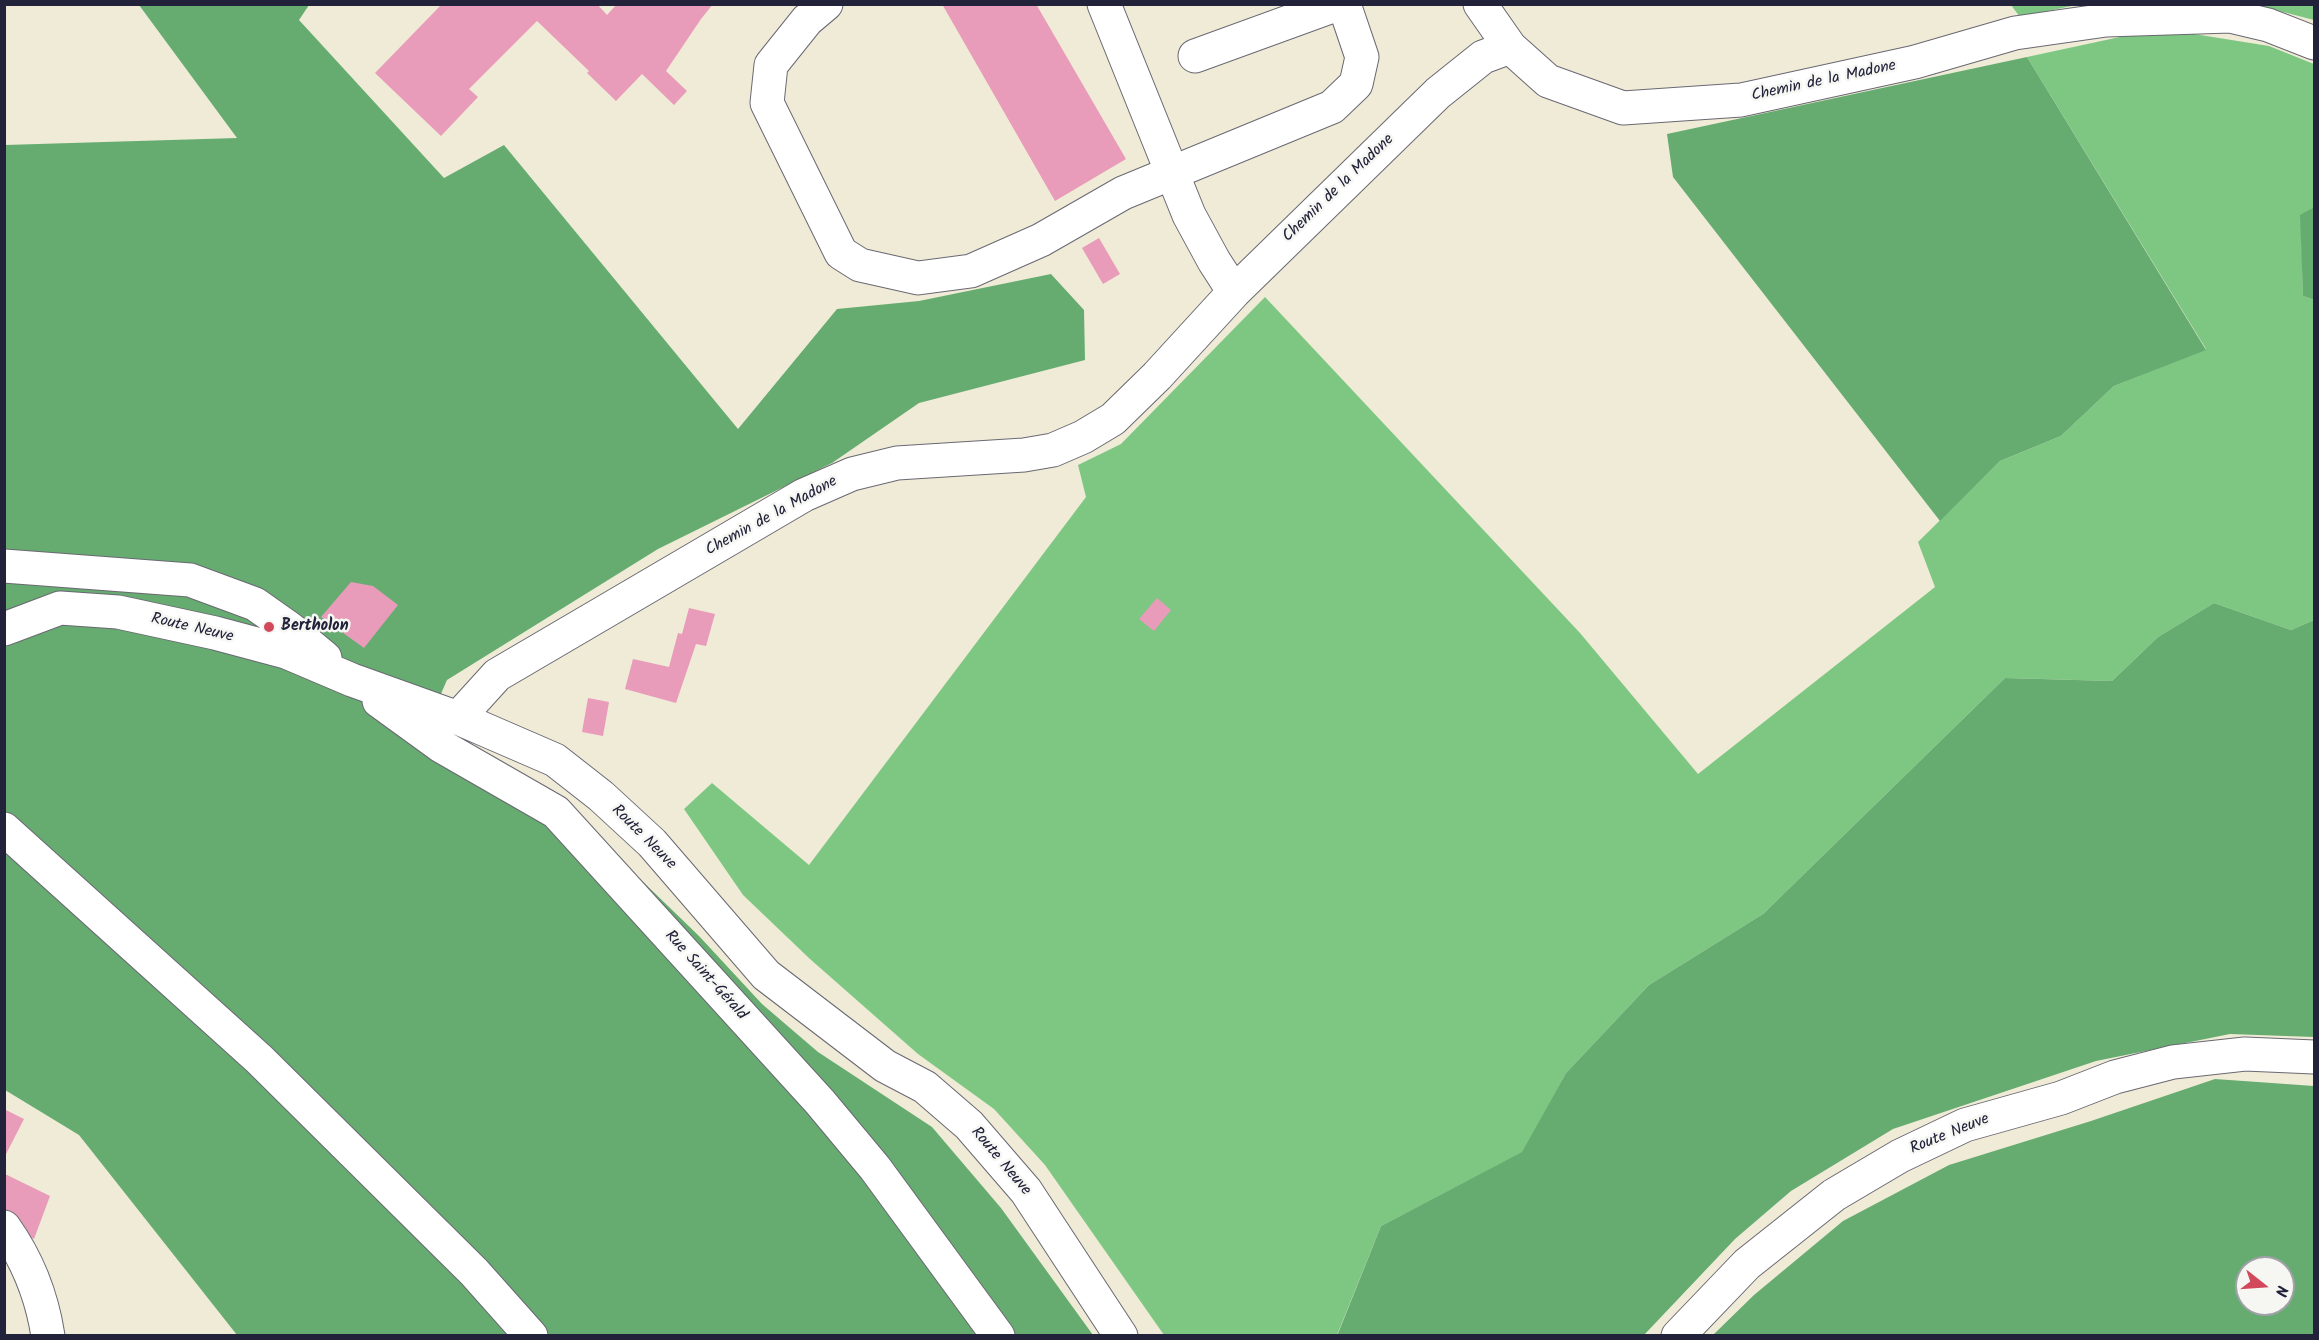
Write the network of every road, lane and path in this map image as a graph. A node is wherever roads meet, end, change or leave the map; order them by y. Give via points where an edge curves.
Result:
1 (826, 4) edge
2 (1104, 4) edge
3 (1338, 4) edge
4 (1344, 4) edge
5 (1480, 4) edge
6 (2314, 43) edge
7 (1510, 47) junction
8 (1195, 56) dead end
9 (1172, 173) junction
10 (1234, 292) junction
11 (4, 566) edge
12 (4, 629) edge
13 (352, 680) junction
14 (458, 718) junction
15 (4, 829) edge
16 (2314, 1057) edge
17 (4, 1227) edge
18 (48, 1335) edge
19 (531, 1335) edge
20 (998, 1335) edge
21 (1121, 1335) edge
22 (1678, 1335) edge

1 - 9 street via 807,20 771,65 767,103 841,253 860,265 918,278 971,271 1041,240 1123,192
2 - 9 street
3 - 8 street
4 - 9 street via 1362,57 1356,84 1332,107
5 - 7 street
6 - 7 street, Chemin de la Madone via 2268,25 2230,16 2106,20 2015,33 1915,62 1741,100 1623,108 1548,81
7 - 10 street, Chemin de la Madone via 1483,57 1438,93
9 - 10 street via 1189,215
10 - 14 street, Chemin de la Madone via 1113,419 1083,437 1053,450 1024,455 897,464 852,474 804,495 497,675
11 - 13 street via 190,580 220,589 255,604 289,627
12 - 13 street, Route Neuve via 60,608 118,612 286,652
13 - 14 street, Route Neuve
13 - 20 street, Rue Saint-Gérald via 441,746 556,812 820,1102 875,1168
14 - 21 street, Route Neuve via 555,760 601,796 652,843 766,975 885,1066 925,1087 969,1125 1026,1191
15 - 19 street via 259,1059 474,1272
16 - 22 street, Route Neuve via 2245,1053 2174,1062 1965,1125 1900,1156 1834,1195 1747,1264
17 - 18 street via 32,1276

